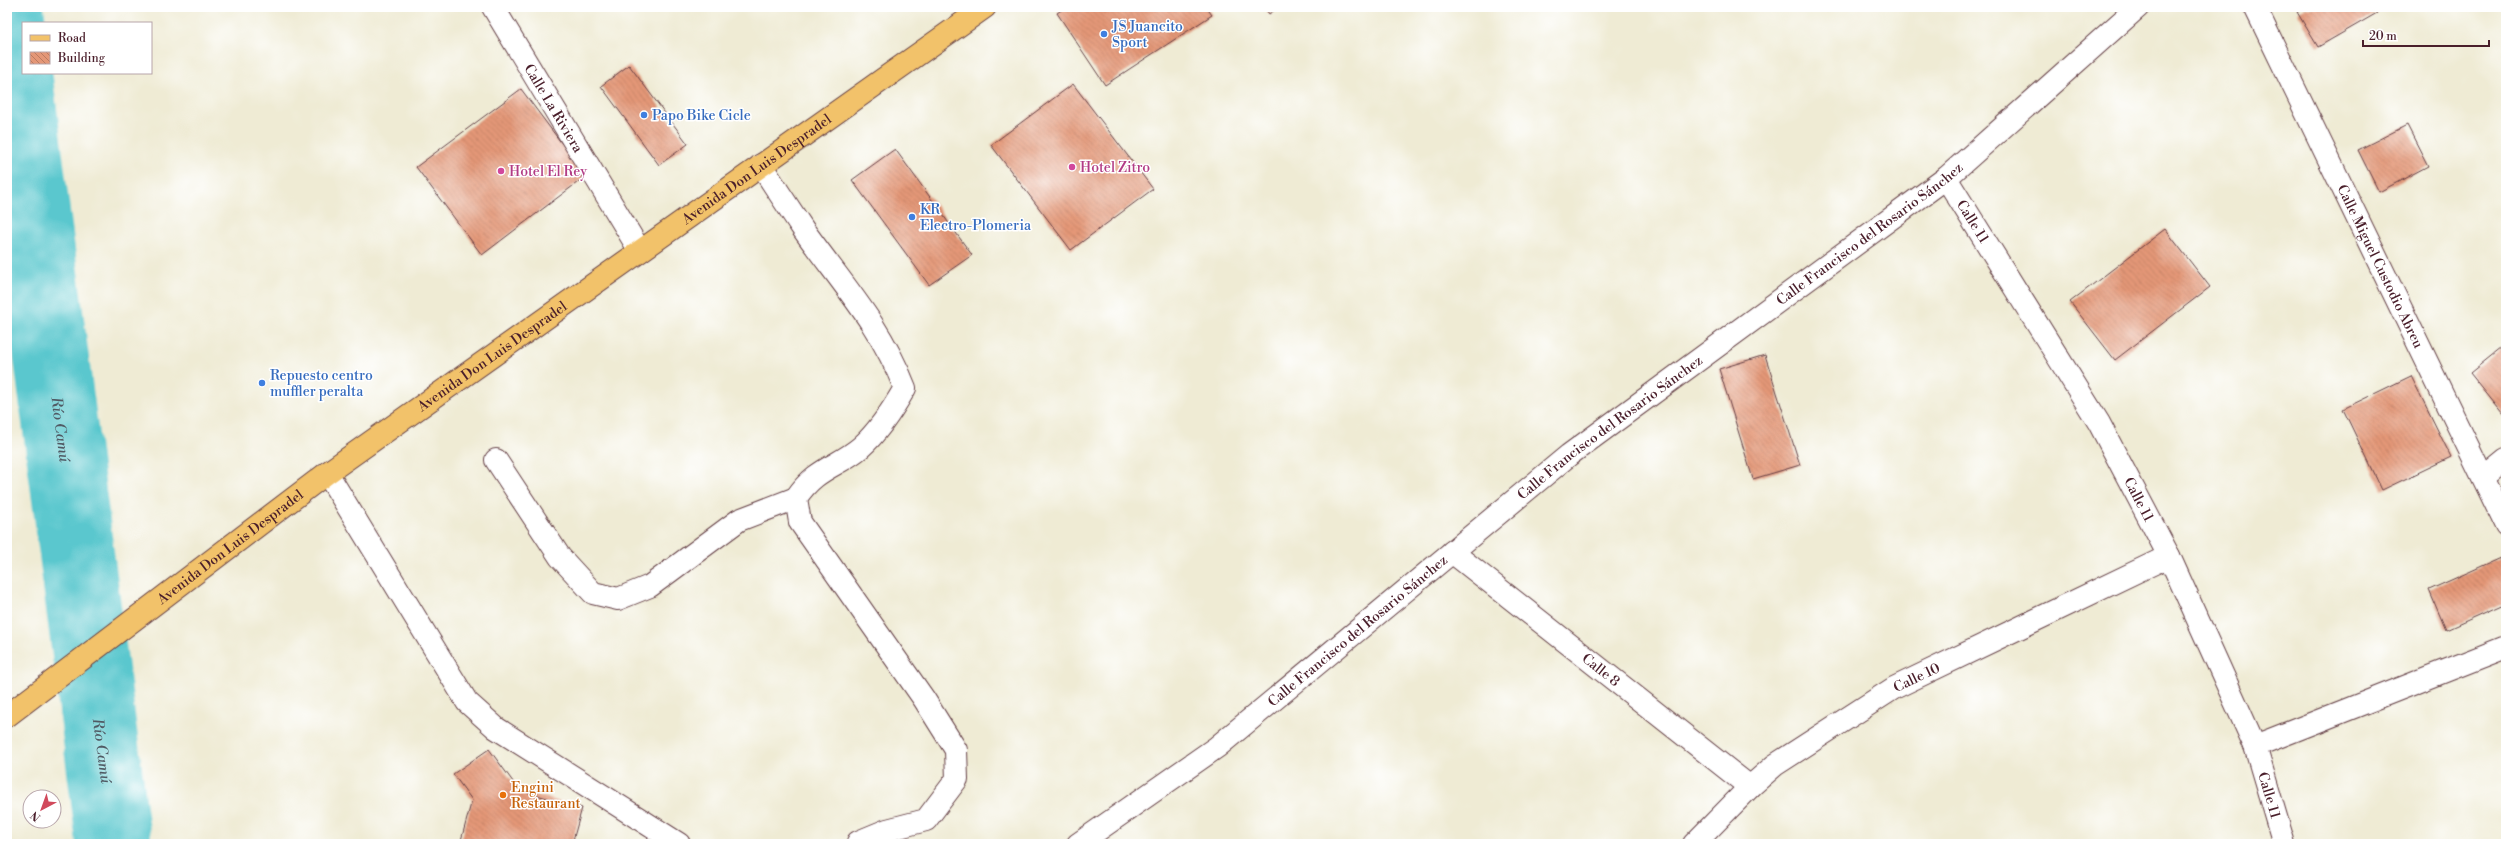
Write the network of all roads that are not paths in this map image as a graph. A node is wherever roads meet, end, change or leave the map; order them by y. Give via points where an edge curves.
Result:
1 (493, 7) edge
2 (985, 7) edge
3 (2138, 7) edge
4 (2255, 7) edge
5 (761, 165) junction
6 (1946, 178) junction
7 (640, 251) junction
8 (2506, 459) edge
9 (496, 460) dead end
10 (327, 473) junction
11 (2484, 477) junction
12 (796, 498) junction
13 (2506, 525) edge
14 (1452, 552) junction
15 (2169, 556) junction
16 (2506, 647) edge
17 (7, 716) edge
18 (2255, 746) junction
19 (1750, 786) junction
20 (858, 842) dead end
21 (679, 844) edge
22 (1078, 844) edge
23 (1694, 844) edge
24 (2284, 844) edge

1 - 7 street, Calle La Riviera
2 - 5 main road, Avenida Don Luis Despradel
3 - 6 street, Calle Francisco del Rosario Sánchez
4 - 11 street, Calle Miguel Custodio Abreu
5 - 7 main road, Avenida Don Luis Despradel
5 - 12 street via 803,230 870,318 894,360 905,388 889,415 860,448 821,471 806,484
6 - 14 street, Calle Francisco del Rosario Sánchez via 1569,455
6 - 15 street, Calle 11 via 2099,423
7 - 10 main road, Avenida Don Luis Despradel
8 - 11 street
9 - 12 street via 560,557 593,593 618,599 650,586 739,520
10 - 17 main road, Avenida Don Luis Despradel via 230,550
10 - 21 street via 467,702 496,728
11 - 13 street, Calle Miguel Custodio Abreu
12 - 20 street via 800,522 924,699 956,750 958,779 926,820 887,830
14 - 19 street, Calle 8
14 - 22 street, Calle Francisco del Rosario Sánchez via 1217,747
15 - 18 street, Calle 11
15 - 19 street, Calle 10 via 1894,688 1775,765
16 - 18 street
18 - 24 street, Calle 11
19 - 23 street, Calle 10

